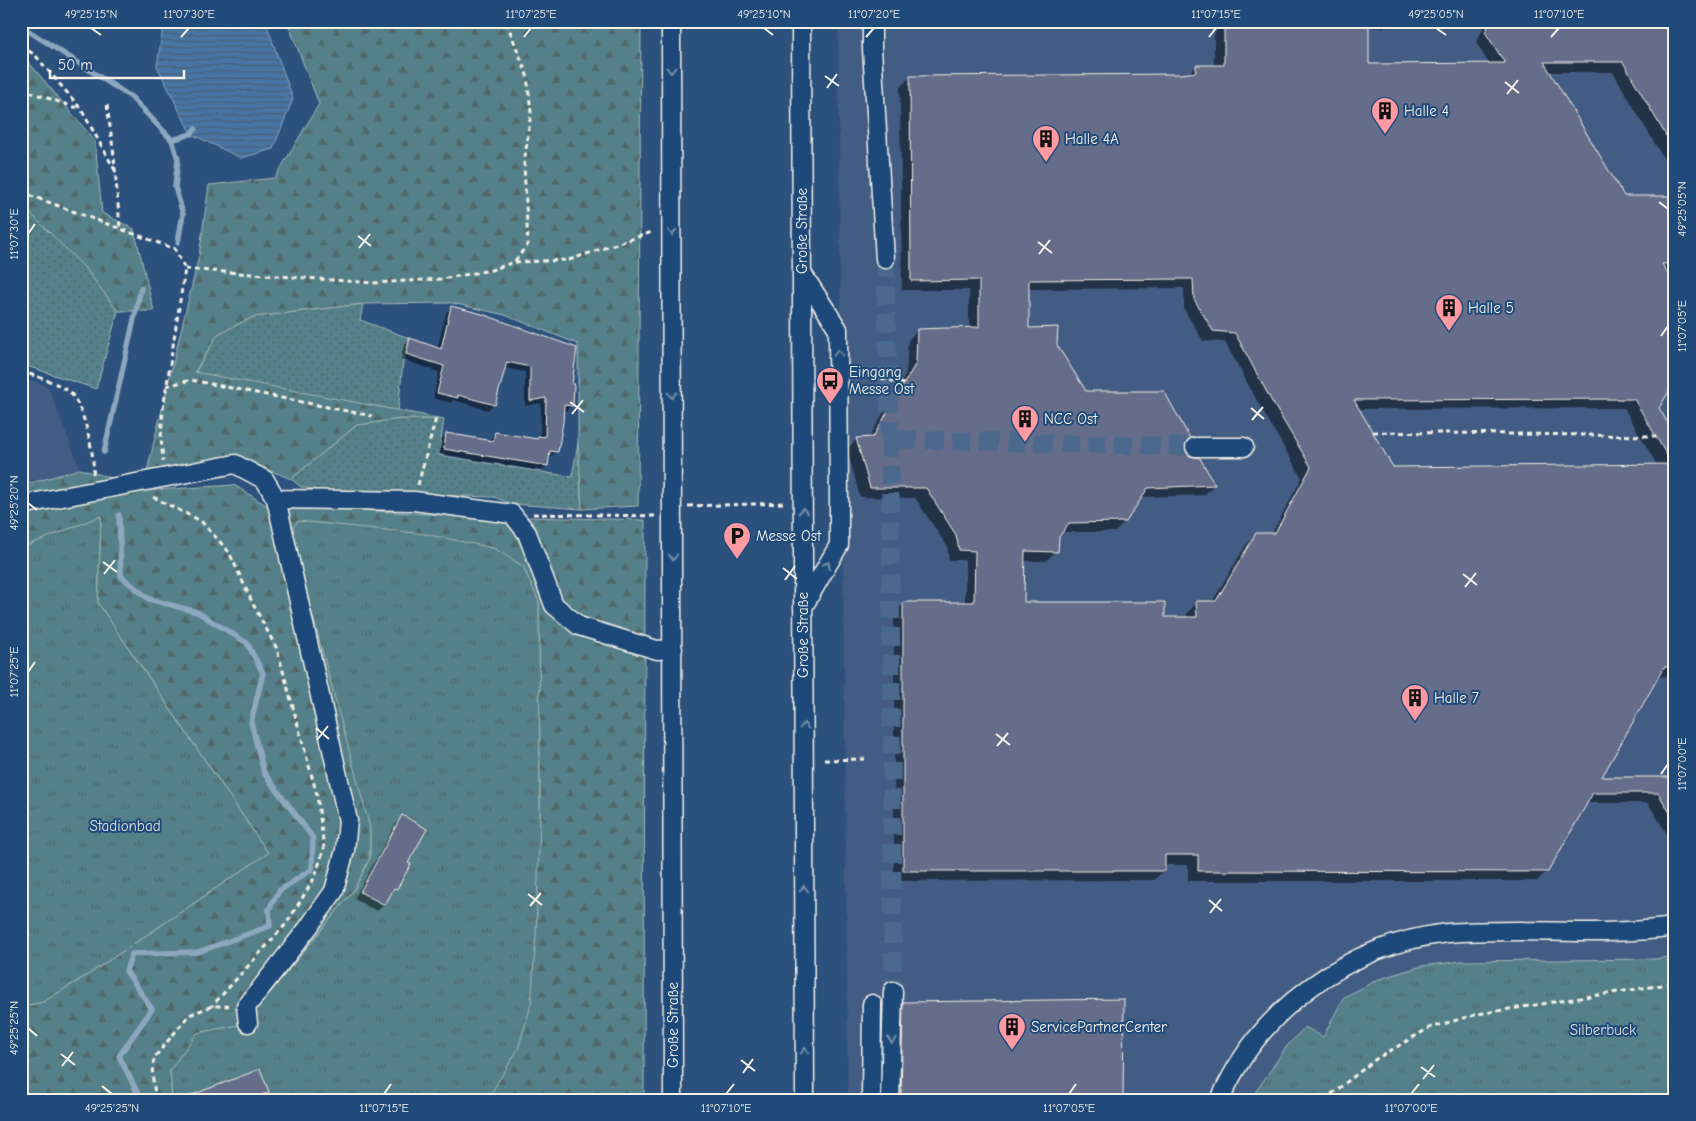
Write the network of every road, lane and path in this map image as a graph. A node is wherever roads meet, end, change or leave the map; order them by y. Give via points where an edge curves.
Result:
1 (506, 21) edge
2 (671, 21) edge
3 (801, 21) edge
4 (872, 21) edge
5 (21, 46) edge
6 (21, 89) edge
7 (106, 105) dead end
8 (81, 109) junction
9 (116, 172) junction
10 (21, 192) edge
11 (120, 228) junction
12 (652, 232) dead end
13 (885, 259) tunnel mouth
14 (514, 262) junction
15 (184, 269) junction
16 (802, 273) junction
17 (21, 371) edge
18 (850, 375) dead end
19 (904, 384) dead end
20 (166, 386) junction
21 (372, 416) dead end
22 (436, 418) dead end
23 (1373, 432) dead end
24 (1656, 436) dead end
25 (1195, 447) tunnel mouth
26 (1244, 447) dead end
27 (165, 478) junction
28 (136, 484) junction
29 (90, 490) junction
30 (276, 499) junction
31 (414, 501) junction
32 (803, 503) junction
33 (21, 505) edge
34 (673, 510) junction
35 (512, 514) junction
36 (803, 608) junction
37 (673, 649) junction
38 (866, 759) dead end
39 (824, 760) dead end
40 (1675, 927) edge
41 (1675, 983) edge
42 (893, 991) tunnel mouth
43 (872, 1004) dead end
44 (212, 1006) junction
45 (247, 1014) joint
46 (156, 1100) edge
47 (673, 1100) edge
48 (805, 1100) edge
49 (871, 1100) edge
50 (890, 1100) edge
51 (1220, 1100) edge
52 (1324, 1100) edge

1 - 14 path via 527,75 531,113 524,164 528,244
2 -> 34 lane, Große Straße
3 - 16 lane, Große Straße
4 - 13 lane
5 - 8 path via 35,55
6 - 8 path
7 - 9 path
8 - 9 path
9 - 11 path
10 - 11 path
11 - 15 path via 175,249
12 - 14 path via 569,260
14 - 15 path via 491,270 442,279 373,284
15 - 20 path
16 - 32 lane, Große Straße
36 -> 16 lane via 839,545 839,484 838,329
17 - 29 path via 70,392 86,421 95,466
18 - 19 path via 872,376
20 - 21 path via 191,380
20 - 27 path via 161,438
22 - 31 path
23 - 24 path
25 - 26 lane
27 - 28 lane
27 - 30 lane via 235,464 266,480
28 - 29 lane
28 - 44 path via 148,494 201,521 229,552 277,649 318,795 324,848 315,877 287,923
29 - 33 lane
30 - 31 lane
30 - 45 lane via 348,821 346,850 334,891
31 - 35 lane
32 - 34 path
36 -> 32 lane, Große Straße
34 - 35 path via 653,517
34 -> 37 lane, Große Straße
35 - 37 lane via 527,533 554,605 579,626 658,650
48 -> 36 lane, Große Straße
37 - 47 lane, Große Straße
38 - 39 path
40 - 51 lane via 1626,932 1448,933 1383,948 1354,960 1314,984 1287,1007 1248,1050
41 - 52 path via 1478,1014 1429,1028 1376,1059
42 -> 50 lane
43 - 49 lane
44 - 45 path
44 - 46 path via 189,1015 154,1058 152,1074

